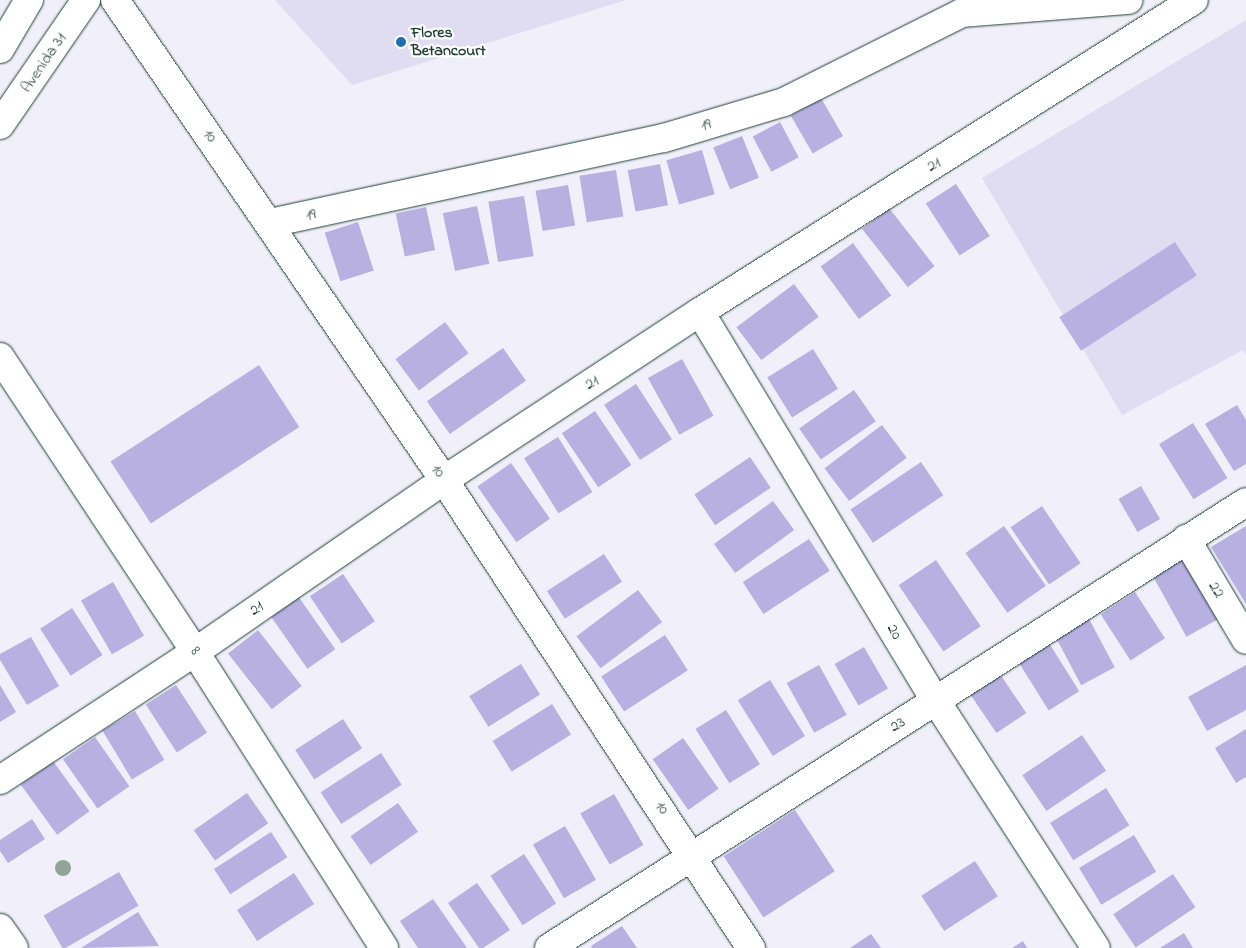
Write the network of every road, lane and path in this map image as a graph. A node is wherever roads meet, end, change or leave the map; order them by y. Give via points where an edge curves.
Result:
1 (29, 0) edge
2 (86, 0) edge
3 (115, 0) edge
4 (1128, 0) edge
5 (1194, 0) edge
6 (0, 49) edge
7 (0, 125) edge
8 (270, 223) junction
9 (700, 312) junction
10 (0, 357) edge
11 (444, 480) junction
12 (1246, 502) edge
13 (1186, 539) junction
14 (1246, 640) edge
15 (195, 652) junction
16 (936, 701) junction
17 (0, 780) edge
18 (693, 855) junction
19 (0, 928) edge
20 (14, 948) edge
21 (384, 948) edge
22 (549, 948) edge
23 (751, 948) edge
24 (1096, 948) edge

1 - 6 street
2 - 7 street, Avenida 31
3 - 8 street, 10
4 - 8 street, 19 via 962,13 784,102 664,138
5 - 9 street, 21
8 - 11 street, 10
9 - 11 street, 21
9 - 16 street, 20
10 - 15 street, 8
11 - 15 street, 21
11 - 18 street, 10
12 - 13 street, 23
13 - 14 street, 22
13 - 16 street, 23
15 - 17 street, 21
15 - 21 street, 8
16 - 18 street, 23
16 - 24 street, 20
18 - 22 street, 23
18 - 23 street, 10
19 - 20 street

